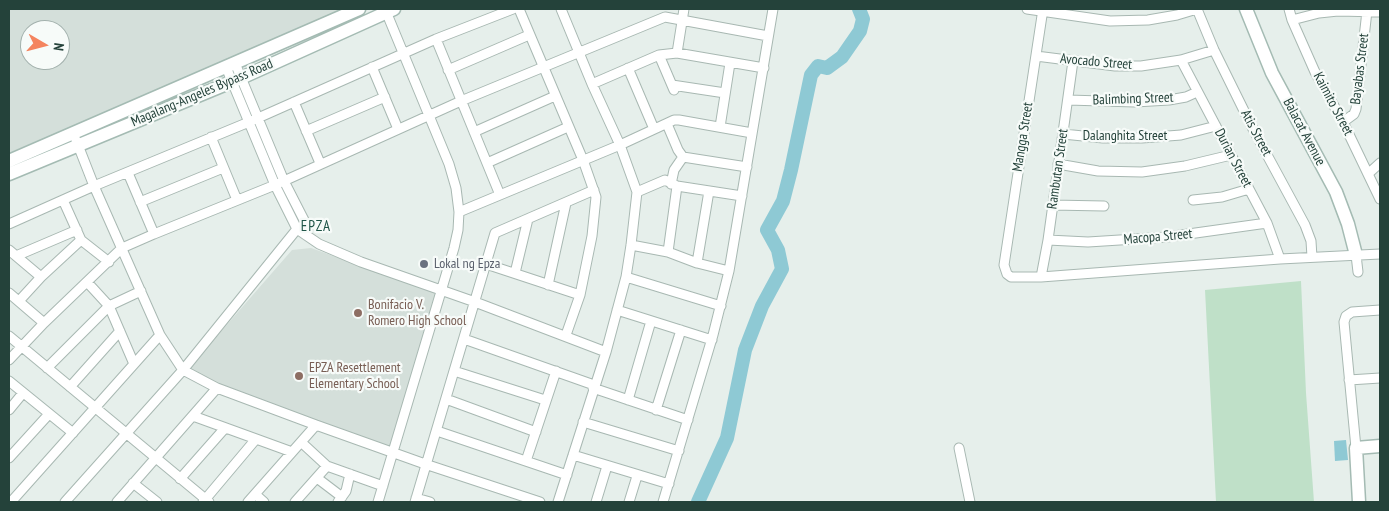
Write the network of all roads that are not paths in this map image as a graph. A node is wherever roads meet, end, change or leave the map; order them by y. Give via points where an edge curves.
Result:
1 (359, 9) edge
2 (513, 9) edge
3 (519, 9) edge
4 (561, 9) edge
5 (684, 9) edge
6 (773, 9) edge
7 (1027, 9) edge
8 (1197, 9) edge
9 (1246, 9) edge
10 (1289, 9) edge
11 (388, 10) edge
12 (1043, 10) edge
13 (1367, 11) junction
14 (1380, 12) edge
15 (663, 13) edge
16 (1292, 20) junction
17 (683, 21) junction
18 (529, 35) junction
19 (768, 36) junction
20 (436, 39) junction
21 (1214, 50) junction
22 (579, 53) junction
23 (678, 53) junction
24 (404, 54) junction
25 (659, 55) junction
26 (1036, 56) junction
27 (1180, 60) junction
28 (1073, 62) junction
29 (730, 63) junction
30 (230, 65) junction
31 (372, 67) junction
32 (544, 67) junction
33 (628, 68) junction
34 (764, 68) junction
35 (448, 70) junction
36 (236, 80) junction
37 (592, 84) junction
38 (1197, 92) junction
39 (725, 93) junction
40 (555, 96) junction
41 (384, 98) junction
42 (1068, 100) junction
43 (461, 101) junction
44 (294, 102) junction
45 (428, 116) junction
46 (253, 120) junction
47 (1343, 122) junction
48 (667, 124) junction
49 (1216, 126) junction
50 (568, 127) junction
51 (720, 128) junction
52 (398, 129) junction
53 (654, 129) junction
54 (306, 131) junction
55 (72, 132) junction
56 (474, 132) junction
57 (752, 133) junction
58 (1063, 134) junction
59 (211, 138) junction
60 (620, 145) junction
61 (79, 146) junction
62 (1231, 155) junction
63 (683, 156) junction
64 (9, 160) edge
65 (583, 160) junction
66 (320, 163) junction
67 (1380, 163) edge
68 (487, 164) junction
69 (1058, 164) junction
70 (746, 167) junction
71 (223, 168) junction
72 (128, 173) junction
73 (1369, 173) junction
74 (9, 174) edge
75 (280, 183) junction
76 (674, 185) junction
77 (94, 186) junction
78 (1249, 189) junction
79 (594, 190) junction
80 (709, 191) junction
81 (637, 192) junction
82 (500, 195) junction
83 (742, 196) junction
84 (1380, 199) edge
85 (63, 200) junction
86 (237, 200) junction
87 (1193, 200) dead end
88 (140, 202) junction
89 (566, 203) junction
90 (1052, 205) junction
91 (1104, 206) dead end
92 (459, 212) junction
93 (528, 219) junction
94 (1266, 223) junction
95 (9, 224) edge
96 (306, 224) junction
97 (297, 229) junction
98 (76, 230) junction
99 (154, 234) junction
100 (308, 237) junction
101 (81, 240) junction
102 (1048, 240) junction
103 (631, 245) junction
104 (122, 248) junction
105 (668, 252) junction
106 (12, 253) edge
107 (1380, 254) edge
108 (1356, 255) junction
109 (1312, 257) junction
110 (1280, 259) junction
111 (109, 262) junction
112 (697, 263) junction
113 (486, 264) junction
114 (729, 271) junction
115 (1358, 272) dead end
116 (515, 273) junction
117 (41, 277) junction
118 (626, 277) junction
119 (1041, 277) junction
120 (87, 282) junction
121 (548, 285) junction
122 (441, 289) junction
123 (141, 291) junction
124 (9, 293) edge
125 (580, 295) junction
126 (20, 301) junction
127 (475, 302) junction
128 (109, 306) junction
129 (721, 306) junction
130 (617, 310) junction
131 (1380, 310) edge
132 (651, 321) junction
133 (44, 323) junction
134 (681, 330) junction
135 (120, 331) junction
136 (160, 335) junction
137 (566, 335) junction
138 (9, 336) edge
139 (464, 339) junction
140 (712, 340) junction
141 (21, 346) junction
142 (606, 352) junction
143 (9, 360) edge
144 (134, 364) junction
145 (47, 368) junction
146 (183, 370) junction
147 (454, 371) junction
148 (556, 371) junction
149 (1380, 378) edge
150 (1349, 380) junction
151 (9, 381) edge
152 (70, 387) junction
153 (594, 387) junction
154 (217, 388) junction
155 (23, 393) junction
156 (446, 399) junction
157 (545, 400) junction
158 (628, 400) junction
159 (95, 408) junction
160 (9, 410) edge
161 (656, 410) junction
162 (48, 414) junction
163 (193, 416) junction
164 (688, 420) junction
165 (584, 422) junction
166 (316, 425) junction
167 (225, 428) junction
168 (437, 431) junction
169 (536, 432) junction
170 (73, 433) junction
171 (126, 434) junction
172 (256, 439) junction
173 (301, 442) junction
174 (1380, 446) edge
175 (959, 448) dead end
176 (1356, 448) junction
177 (678, 451) junction
178 (292, 452) junction
179 (393, 452) junction
180 (572, 455) junction
181 (9, 458) edge
182 (156, 458) junction
183 (526, 461) junction
184 (426, 464) junction
185 (327, 466) junction
186 (607, 466) junction
187 (350, 474) junction
188 (567, 475) junction
189 (637, 476) junction
190 (317, 478) junction
191 (180, 479) junction
192 (134, 484) junction
193 (669, 484) junction
194 (383, 486) junction
195 (255, 494) junction
196 (514, 498) edge
197 (340, 500) edge
198 (415, 500) edge
199 (205, 501) edge
200 (11, 502) edge
201 (65, 502) edge
202 (117, 502) edge
203 (157, 502) edge
204 (248, 502) edge
205 (264, 502) edge
206 (295, 502) edge
207 (378, 502) edge
208 (430, 502) edge
209 (540, 502) edge
210 (558, 502) edge
211 (596, 502) edge
212 (629, 502) edge
213 (663, 502) edge
214 (970, 502) edge
215 (1359, 502) edge

1 - 30 street, Magalang-Angeles Bypass Road
2 - 20 street
3 - 18 street
4 - 22 street
5 - 17 street
6 - 19 street
7 - 12 street
8 - 12 street via 1148,20 1110,21
8 - 21 street, Atis Street
9 - 108 street, Balacat Avenue via 1272,73 1336,192
10 - 16 street, Kaimito Street
11 - 24 street
11 - 36 street, Magalang-Angeles Bypass Road
12 - 26 street, Mangga Street
13 - 14 street
13 - 16 street via 1319,12
13 - 47 street, Bayabas Street via 1356,108 1354,114
15 - 17 street
15 - 22 street
16 - 47 street, Kaimito Street via 1315,72
17 - 19 street
17 - 23 street
18 - 32 street
18 - 35 street
19 - 34 street
20 - 24 street
20 - 35 street
21 - 27 street, Avocado Street
21 - 109 street, Atis Street via 1305,225
22 - 32 street
22 - 37 street
23 - 25 street
23 - 29 street
24 - 31 street
24 - 45 street
25 - 33 street
25 - 39 street via 673,88
26 - 28 street, Avocado Street
26 - 119 street, Mangga Street via 1004,265 1011,276
27 - 28 street, Avocado Street via 1141,66
27 - 38 street, Durian Street
28 - 42 street, Rambutan Street
29 - 34 street
29 - 39 street
30 - 36 street
30 - 55 street, Magalang-Angeles Bypass Road
31 - 41 street
31 - 44 street
32 - 40 street
32 - 43 street
33 - 37 street
33 - 53 street
34 - 57 street
35 - 43 street
36 - 46 street
36 - 61 street, Magalang-Angeles Bypass Road
37 - 60 street
38 - 42 street, Balimbing Street via 1169,100
38 - 49 street, Durian Street
39 - 51 street
40 - 50 street
40 - 56 street
41 - 52 street
41 - 54 street
42 - 58 street, Rambutan Street
43 - 45 street
43 - 56 street
44 - 46 street
44 - 54 street
45 - 52 street
45 - 92 street via 449,164
46 - 59 street
46 - 75 street
47 - 73 street, Kaimito Street
48 - 51 street via 679,120
48 - 53 street
48 - 63 street
49 - 58 street, Dalanghita Street via 1182,135 1142,138
49 - 62 street, Durian Street
50 - 65 street
50 - 68 street
51 - 57 street
52 - 66 street
53 - 60 street
54 - 66 street
55 - 61 street
55 - 64 street, Magalang-Angeles Bypass Road
56 - 68 street
57 - 70 street
58 - 69 street, Rambutan Street
59 - 71 street
59 - 72 street
60 - 65 street
60 - 81 street
61 - 74 street, Magalang-Angeles Bypass Road
61 - 77 street
62 - 69 street via 1142,172 1098,171
62 - 78 street, Durian Street
63 - 70 street
63 - 76 street via 674,170
65 - 79 street
65 - 82 street
66 - 75 street
67 - 73 street
68 - 82 street
69 - 90 street, Rambutan Street
70 - 83 street
71 - 86 street
71 - 88 street
72 - 77 street
72 - 88 street
73 - 84 street, Kaimito Street
75 - 86 street
75 - 96 street
75 - 97 street
76 - 80 street
76 - 81 street via 663,180
76 - 105 street
77 - 85 street
77 - 104 street
78 - 87 street via 1222,197
78 - 94 street, Durian Street
79 - 89 street
79 - 125 street via 592,236
80 - 83 street
80 - 112 street
81 - 103 street
82 - 92 street
83 - 114 street
85 - 95 street
85 - 98 street
86 - 99 street
88 - 99 street
89 - 93 street
89 - 121 street
90 - 91 street
90 - 102 street, Rambutan Street
92 - 122 street via 456,239
93 - 113 street via 495,233
93 - 116 street
94 - 102 street, Macopa Street via 1167,237 1088,242
94 - 110 street, Durian Street
96 - 97 street
96 - 100 street
97 - 100 street
97 - 146 street
98 - 101 street
98 - 106 street
99 - 104 street
100 - 122 street via 361,262
101 - 111 street
101 - 117 street
102 - 119 street, Rambutan Street
103 - 105 street
103 - 118 street
104 - 111 street
104 - 123 street
105 - 112 street
106 - 117 street
107 - 108 street
108 - 109 street
108 - 115 street
109 - 110 street
110 - 119 street
111 - 120 street
112 - 114 street
113 - 116 street
113 - 127 street
114 - 129 street
116 - 121 street
117 - 126 street
118 - 129 street
118 - 130 street
120 - 128 street
120 - 133 street
121 - 125 street
122 - 127 street
122 - 179 street
123 - 128 street
123 - 136 street
124 - 126 street
125 - 137 street
126 - 133 street
127 - 137 street
127 - 139 street
128 - 135 street
128 - 145 street
129 - 140 street
130 - 132 street
130 - 142 street
131 - 150 street via 1352,312 1346,316
132 - 134 street
132 - 158 street
133 - 141 street
134 - 140 street
134 - 161 street
135 - 144 street
135 - 152 street
136 - 144 street
136 - 146 street
137 - 142 street
138 - 141 street
139 - 147 street
139 - 148 street
140 - 164 street
141 - 143 street
141 - 145 street
142 - 153 street
144 - 159 street
145 - 152 street
146 - 154 street
146 - 171 street
147 - 156 street
147 - 157 street
148 - 153 street
148 - 157 street
149 - 150 street
150 - 176 street
151 - 155 street
152 - 159 street
153 - 158 street
153 - 165 street
154 - 163 street
154 - 166 street
155 - 160 street
155 - 162 street
156 - 168 street
156 - 169 street
157 - 169 street
158 - 161 street
159 - 170 street
159 - 171 street
161 - 164 street
162 - 170 street
162 - 181 street
163 - 167 street
163 - 182 street
164 - 177 street
165 - 177 street
165 - 180 street
166 - 173 street
166 - 179 street
167 - 172 street
167 - 191 street
168 - 183 street
168 - 184 street
169 - 183 street
170 - 200 street
171 - 182 street
171 - 201 street
172 - 178 street
172 - 199 street
173 - 178 street
173 - 185 street
174 - 176 street
175 - 214 street
176 - 215 street
177 - 193 street
178 - 195 street
179 - 184 street
179 - 194 street
180 - 186 street
180 - 188 street
182 - 191 street
182 - 192 street
183 - 188 street
184 - 196 street
184 - 198 street
185 - 187 street
185 - 190 street
186 - 189 street
186 - 211 street
187 - 194 street
187 - 197 street
188 - 210 street
189 - 193 street
189 - 212 street
190 - 197 street
190 - 206 street
191 - 199 street
192 - 202 street
192 - 203 street
193 - 213 street
194 - 207 street
195 - 204 street
195 - 205 street
196 - 209 street
198 - 208 street

